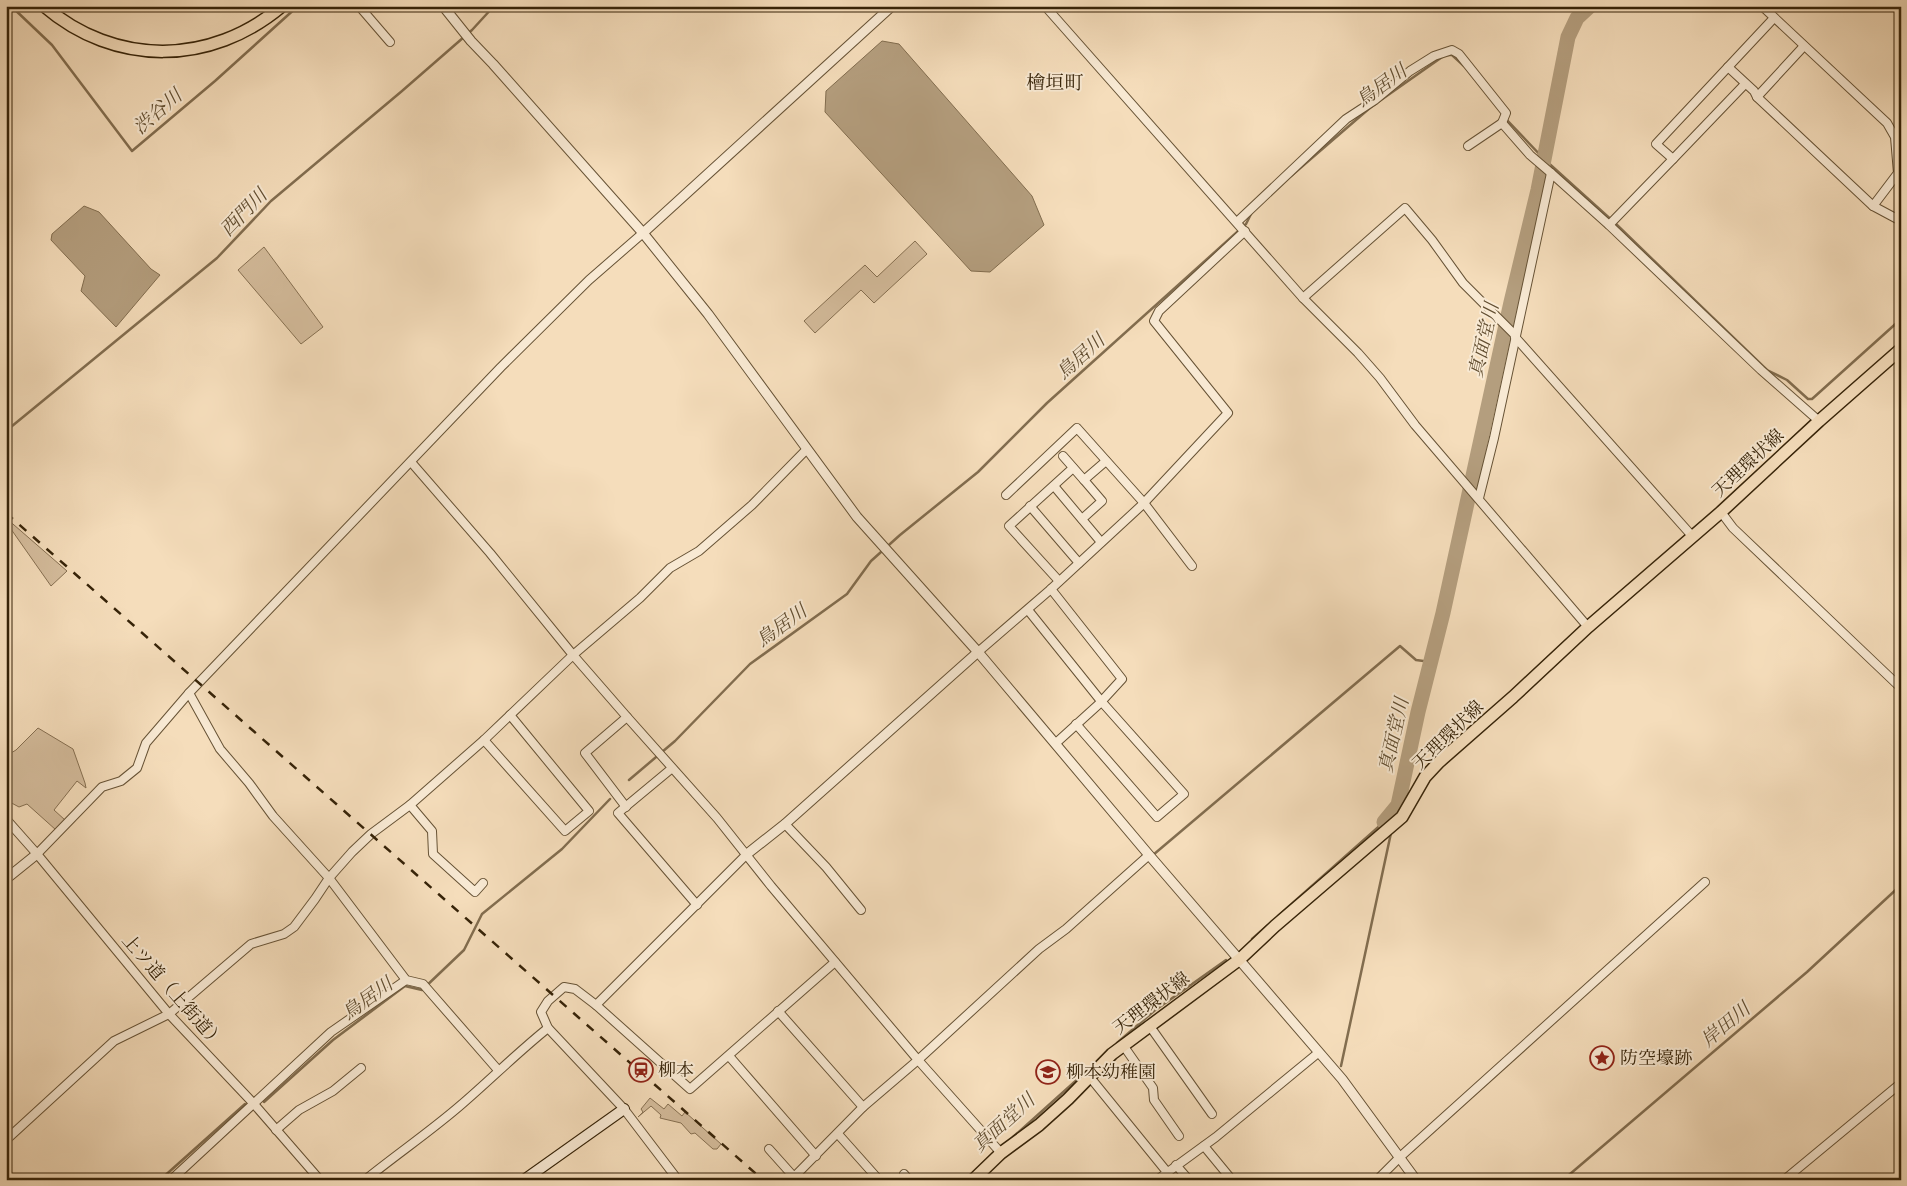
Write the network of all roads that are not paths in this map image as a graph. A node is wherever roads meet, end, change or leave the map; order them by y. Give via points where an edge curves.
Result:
1 (44, 6) edge
2 (282, 6) edge
3 (359, 6) edge
4 (443, 6) edge
5 (892, 6) edge
6 (1045, 6) edge
7 (1762, 6) edge
8 (1774, 18) junction
9 (390, 42) dead end
10 (1804, 46) junction
11 (1728, 67) junction
12 (1745, 84) junction
13 (1757, 97) junction
14 (1502, 123) junction
15 (1468, 146) dead end
16 (1673, 159) junction
17 (1549, 172) junction
18 (1873, 206) junction
19 (1901, 221) edge
20 (1237, 222) junction
21 (1609, 225) junction
22 (1245, 231) junction
23 (643, 233) junction
24 (1303, 298) junction
25 (1514, 335) junction
26 (1901, 350) edge
27 (1819, 421) junction
28 (807, 449) junction
29 (1063, 456) dead end
30 (1106, 461) junction
31 (410, 462) junction
32 (1073, 468) junction
33 (1084, 480) junction
34 (1054, 486) junction
35 (1006, 495) dead end
36 (1477, 496) junction
37 (1144, 503) junction
38 (1030, 506) junction
39 (1721, 512) junction
40 (1082, 519) junction
41 (1693, 537) junction
42 (1101, 542) junction
43 (1079, 562) junction
44 (1192, 566) dead end
45 (1059, 581) junction
46 (1051, 589) junction
47 (1028, 610) junction
48 (1588, 627) junction
49 (978, 652) junction
50 (573, 655) junction
51 (1901, 688) edge
52 (189, 694) junction
53 (1101, 702) junction
54 (510, 715) junction
55 (627, 717) junction
56 (1076, 724) junction
57 (484, 740) junction
58 (1056, 743) junction
59 (672, 769) junction
60 (410, 805) junction
61 (626, 807) junction
62 (6, 819) edge
63 (785, 824) junction
64 (38, 854) junction
65 (747, 854) junction
66 (1149, 855) junction
67 (329, 878) junction
68 (6, 879) edge
69 (1705, 882) dead end
70 (483, 883) dead end
71 (697, 905) junction
72 (861, 910) dead end
73 (1240, 959) junction
74 (835, 962) junction
75 (406, 980) junction
76 (596, 1005) junction
77 (778, 1011) junction
78 (169, 1014) junction
79 (1149, 1026) junction
80 (548, 1028) junction
81 (1123, 1045) junction
82 (1318, 1053) junction
83 (729, 1056) junction
84 (918, 1060) junction
85 (361, 1068) dead end
86 (498, 1070) junction
87 (1089, 1076) junction
88 (1901, 1083) edge
89 (254, 1104) junction
90 (863, 1107) junction
91 (624, 1109) junction
92 (1212, 1114) dead end
93 (276, 1130) junction
94 (838, 1134) junction
95 (1179, 1136) dead end
96 (6, 1140) edge
97 (1204, 1146) junction
98 (769, 1149) dead end
99 (1001, 1153) junction
100 (816, 1156) junction
101 (1400, 1157) junction
102 (1176, 1165) junction
103 (1167, 1172) junction
104 (171, 1180) edge
105 (320, 1180) edge
106 (365, 1180) edge
107 (524, 1180) edge
108 (678, 1180) edge
109 (878, 1180) edge
110 (973, 1180) edge
111 (1157, 1180) edge
112 (1190, 1180) edge
113 (1232, 1180) edge
114 (1377, 1180) edge
115 (1416, 1180) edge
116 (1784, 1180) edge

1 - 2 main road via 83,34 112,45 167,52 204,48 231,38 270,17
3 - 9 street
4 - 23 street
5 - 23 street
6 - 20 street
7 - 8 street
8 - 10 street
8 - 11 street
10 - 13 street
10 - 18 street via 1887,122 1895,137 1898,173
11 - 12 street
11 - 16 street via 1656,144
12 - 13 street
12 - 16 street
13 - 18 street
14 - 15 street
14 - 17 street
14 - 20 street via 1506,113 1460,54 1452,50 1434,56 1410,70 1375,100 1346,119
16 - 21 street
17 - 21 street
17 - 25 street
18 - 19 street
20 - 22 street
21 - 27 street
22 - 24 street
22 - 37 street via 1159,311 1154,322 1228,413
23 - 28 street via 708,314
23 - 31 street via 535,333
24 - 25 street via 1405,208 1463,283
24 - 36 street via 1369,366
25 - 36 street via 1494,438
25 - 41 street
26 - 27 main road, 天理環状線
27 - 39 main road, 天理環状線
28 - 49 street via 856,517
28 - 50 street via 752,505 699,551 670,568
29 - 32 street
30 - 33 street
30 - 35 street via 1077,428
30 - 37 street
31 - 50 street via 490,552
31 - 52 street
32 - 33 street
32 - 34 street
33 - 40 street via 1102,501
34 - 38 street
34 - 40 street
36 - 48 street
37 - 42 street
37 - 44 street
38 - 43 street
38 - 45 street via 1009,526
39 - 41 main road, 天理環状線
39 - 51 street via 1733,528
40 - 42 street
41 - 48 main road, 天理環状線
42 - 43 street
43 - 45 street
45 - 46 street
46 - 47 street
46 - 53 street via 1122,679
47 - 49 street
47 - 53 street
48 - 73 main road, 天理環状線 via 1439,762 1425,777 1402,817
49 - 58 street
49 - 63 street
50 - 54 street
50 - 55 street
52 - 64 street via 146,743 136,768 121,781 102,787
52 - 67 street via 220,749 272,816
53 - 56 street
53 - 56 street via 1184,794 1157,817
54 - 57 street
54 - 57 street via 589,811 565,831
55 - 59 street
55 - 61 street via 586,753
56 - 58 street
57 - 60 street
58 - 66 street
59 - 61 street
59 - 65 street
60 - 67 street via 371,834
60 - 70 street via 432,831 433,854 475,892
61 - 71 street via 618,813
62 - 64 street, 上ツ道（上街道）
63 - 65 street
63 - 72 street
64 - 68 street
64 - 78 street, 上ツ道（上街道）
65 - 71 street
65 - 74 street
66 - 73 street
66 - 84 street via 1039,949
67 - 75 street
67 - 78 street via 294,927 284,934 250,944
69 - 101 street
71 - 76 street
73 - 79 main road, 天理環状線
73 - 82 street
74 - 77 street
74 - 84 street
75 - 86 street via 425,986
75 - 89 street via 331,1032
76 - 80 street via 575,989 564,987 541,1012
76 - 83 street via 690,1089
77 - 83 street
77 - 90 street
78 - 89 street, 上ツ道（上街道）
78 - 96 street via 114,1041
79 - 81 main road, 天理環状線
79 - 92 street
80 - 86 street
80 - 91 street
81 - 87 main road, 天理環状線
81 - 95 street via 1153,1088 1154,1100
82 - 97 street
82 - 101 street via 1342,1079
83 - 100 street
84 - 90 street
84 - 99 street
85 - 93 street via 333,1091 299,1110
86 - 106 street via 414,1144
87 - 99 main road, 天理環状線 via 1040,1125
87 - 103 street
88 - 116 street
89 - 93 street, 上ツ道（上街道）
89 - 104 street
90 - 94 street
91 - 107 main road
91 - 108 street
93 - 105 street, 上ツ道（上街道）
94 - 100 street
94 - 109 street
97 - 102 street
97 - 113 street
98 - 100 street via 794,1177
99 - 110 main road, 天理環状線
101 - 114 street
101 - 115 street
102 - 103 street
102 - 112 street
103 - 111 street

